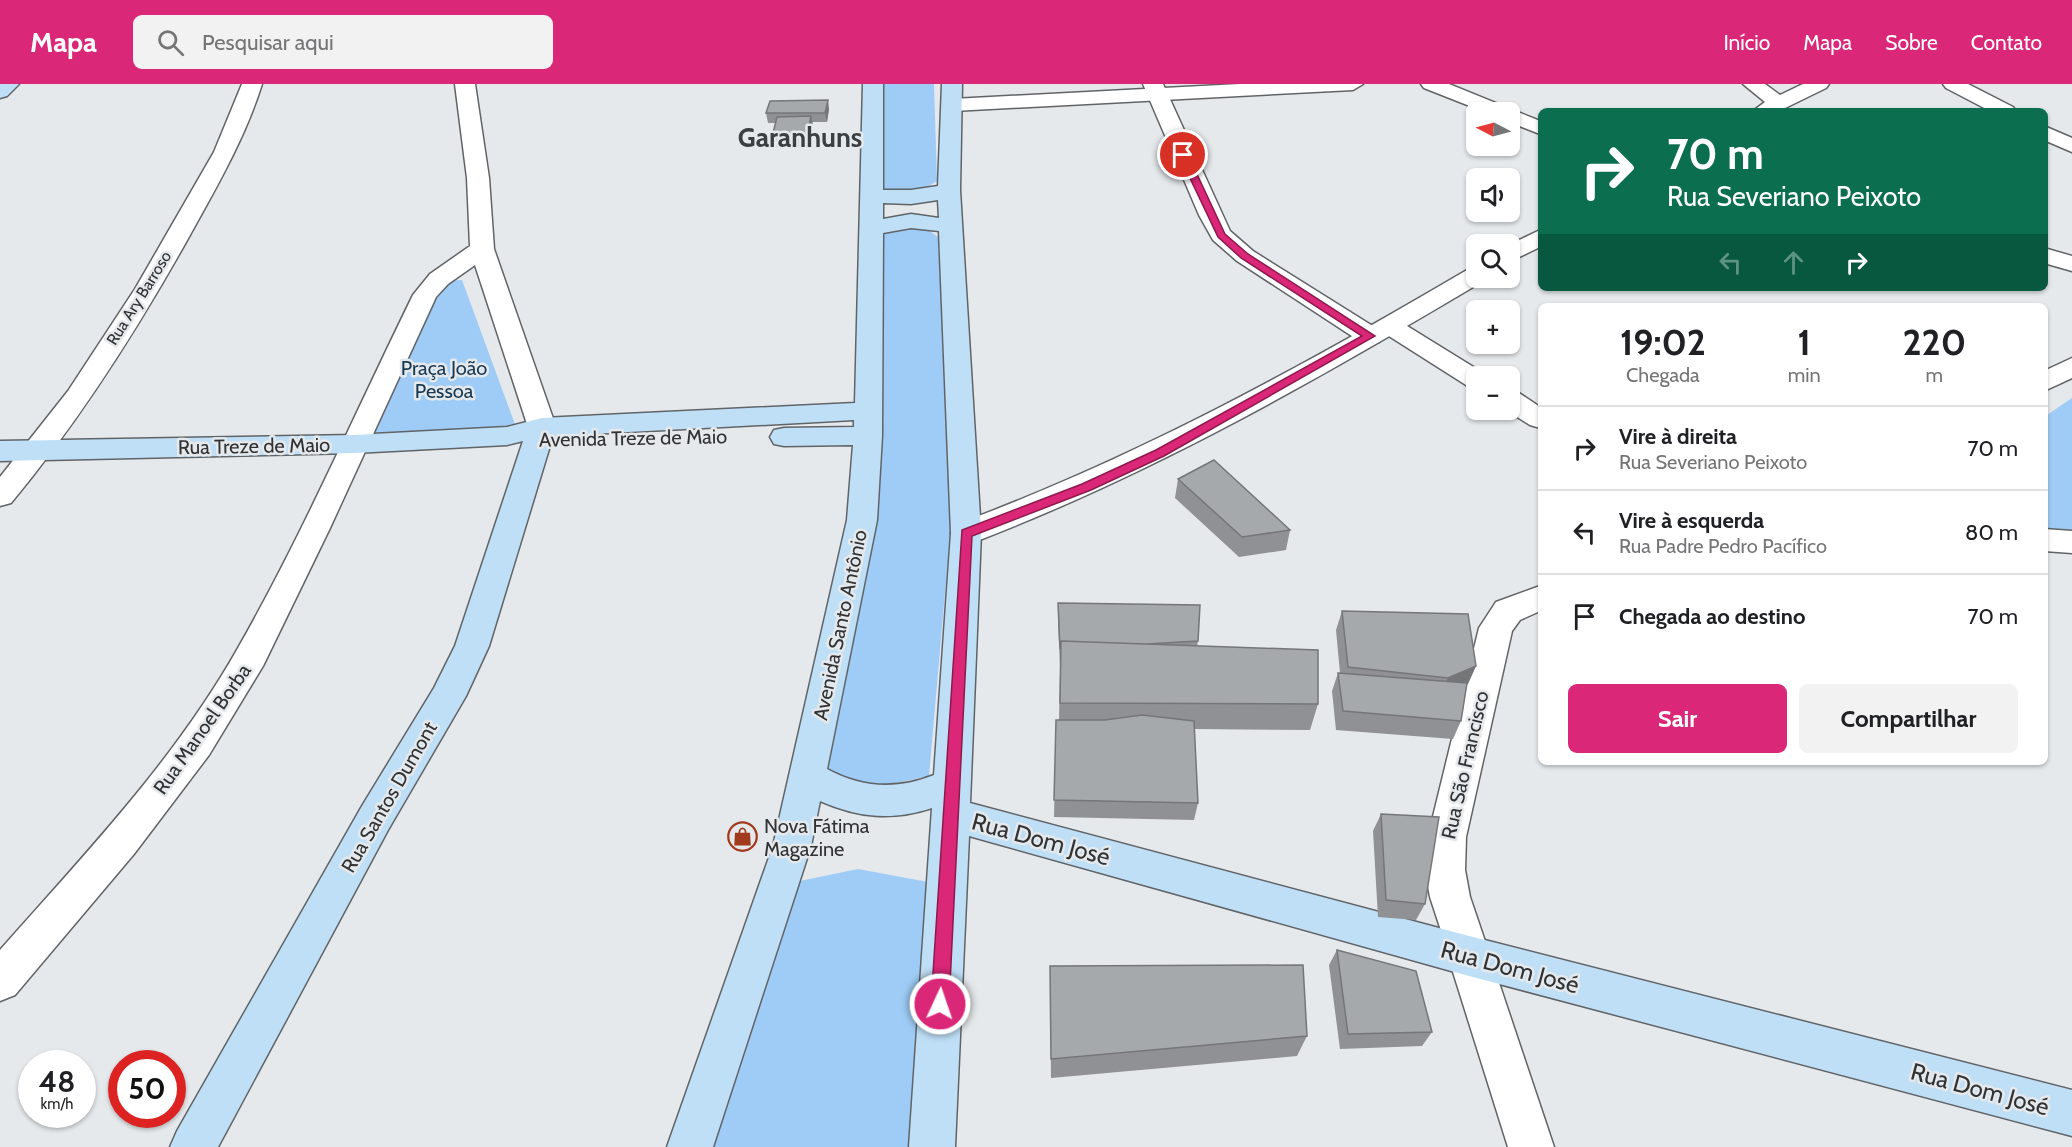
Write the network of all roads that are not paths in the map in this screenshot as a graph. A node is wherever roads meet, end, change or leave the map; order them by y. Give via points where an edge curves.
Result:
1 (9, 84) edge
2 (252, 84) edge
3 (465, 84) edge
4 (873, 84) edge
5 (1353, 84) edge
6 (1431, 84) edge
7 (1753, 84) edge
8 (1819, 84) edge
9 (1953, 84) edge
10 (1155, 89) edge
11 (0, 92) edge
12 (953, 94) edge
13 (1477, 102) edge
14 (1771, 107) edge
15 (2000, 108) edge
16 (1520, 120) edge
17 (1538, 127) edge
18 (2048, 134) edge
19 (2072, 146) edge
20 (949, 190) junction
21 (872, 195) junction
22 (951, 226) junction
23 (871, 228) junction
24 (1538, 238) edge
25 (482, 240) junction
26 (1520, 249) edge
27 (2048, 256) edge
28 (2072, 264) edge
29 (1466, 281) edge
30 (1380, 331) junction
31 (2072, 366) edge
32 (1466, 374) edge
33 (2048, 381) edge
34 (1520, 406) edge
35 (1538, 418) edge
36 (867, 424) junction
37 (529, 435) junction
38 (354, 444) junction
39 (41, 450) junction
40 (0, 451) edge
41 (0, 496) edge
42 (966, 533) junction
43 (2048, 540) edge
44 (2072, 542) edge
45 (1538, 599) edge
46 (807, 776) junction
47 (951, 799) junction
48 (1468, 956) junction
49 (0, 981) edge
50 (2072, 1113) edge
51 (193, 1147) edge
52 (690, 1147) edge
53 (932, 1147) edge
54 (1531, 1147) edge

1 - 11 main road
2 - 39 street, Rua Ary Barroso via 212,175 156,274
3 - 25 street
4 - 21 main road, Avenida Santo Antônio
5 - 10 street
6 - 13 street
7 - 14 street
8 - 14 street
9 - 15 street
10 - 12 street
10 - 30 street via 1221,235 1245,256
12 - 20 main road
16 - 17 street
18 - 19 street
20 - 21 main road via 927,197
20 - 22 main road
21 - 23 main road, Avenida Santo Antônio
22 - 23 main road via 911,221
22 - 42 main road
23 - 36 main road, Avenida Santo Antônio
24 - 26 street
25 - 37 street
25 - 38 street, Rua Manoel Borba via 424,295
27 - 28 street
29 - 30 street
30 - 32 street
30 - 42 street via 1160,453 1087,487
31 - 33 street
34 - 35 street
36 - 37 main road, Avenida Treze de Maio
36 - 46 main road, Avenida Santo Antônio via 862,520
37 - 38 main road, Rua Treze de Maio
37 - 51 main road, Rua Santos Dumont via 472,646 448,696 375,818
38 - 39 main road, Rua Treze de Maio
38 - 49 street, Rua Manoel Borba via 251,657 196,744 120,842
39 - 40 main road, Rua Treze de Maio
39 - 41 street, Rua Ary Barroso
42 - 47 main road
43 - 44 street
45 - 48 street, Rua São Francisco via 1508,611 1496,628 1447,837 1446,879
46 - 47 main road via 849,798 883,803 923,797
46 - 52 main road, Avenida Santo Antônio via 792,846
47 - 48 main road, Rua Dom José
47 - 53 main road
48 - 50 main road, Rua Dom José
48 - 54 street, Rua São Francisco

